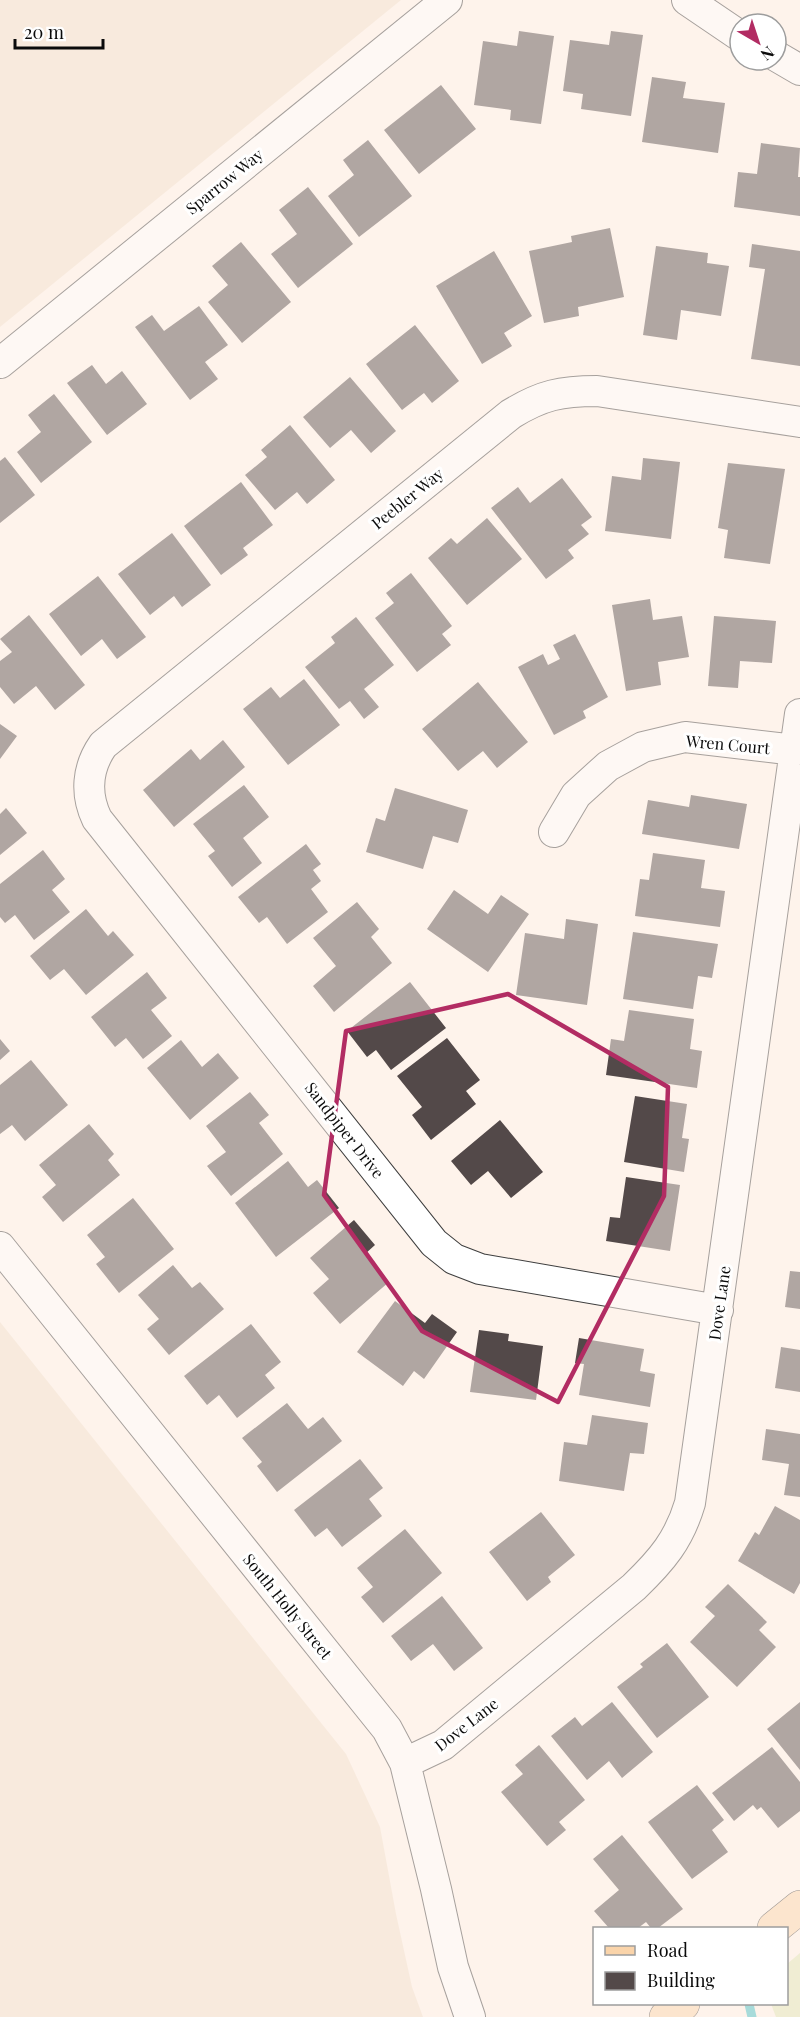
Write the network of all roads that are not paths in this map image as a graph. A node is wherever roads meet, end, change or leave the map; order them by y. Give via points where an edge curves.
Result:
1 (447, 0) edge
2 (687, 0) edge
3 (728, 28) edge
4 (0, 363) edge
5 (800, 422) edge
6 (800, 714) edge
7 (795, 750) junction
8 (89, 779) joint
9 (554, 832) dead end
10 (0, 1247) edge
11 (718, 1310) junction
12 (405, 1763) junction
13 (800, 1907) edge
14 (776, 1927) edge
15 (682, 2005) edge
16 (470, 2017) edge
17 (666, 2017) edge

1 - 4 street, Sparrow Way
2 - 3 street
5 - 8 street, Peebler Way via 597,391 575,391 534,400 511,414 103,745
6 - 7 street, Dove Lane
7 - 9 street, Wren Court via 686,738 643,747 608,766 576,795
7 - 11 street, Dove Lane
8 - 11 street, Sandpiper Drive via 90,805 97,819 434,1242 454,1259 480,1269
10 - 12 street, South Holly Street via 387,1729
11 - 12 street, Dove Lane via 690,1503 674,1543 634,1587 443,1746
12 - 16 street, South Holly Street via 453,1967
13 - 14 main road
15 - 17 main road

